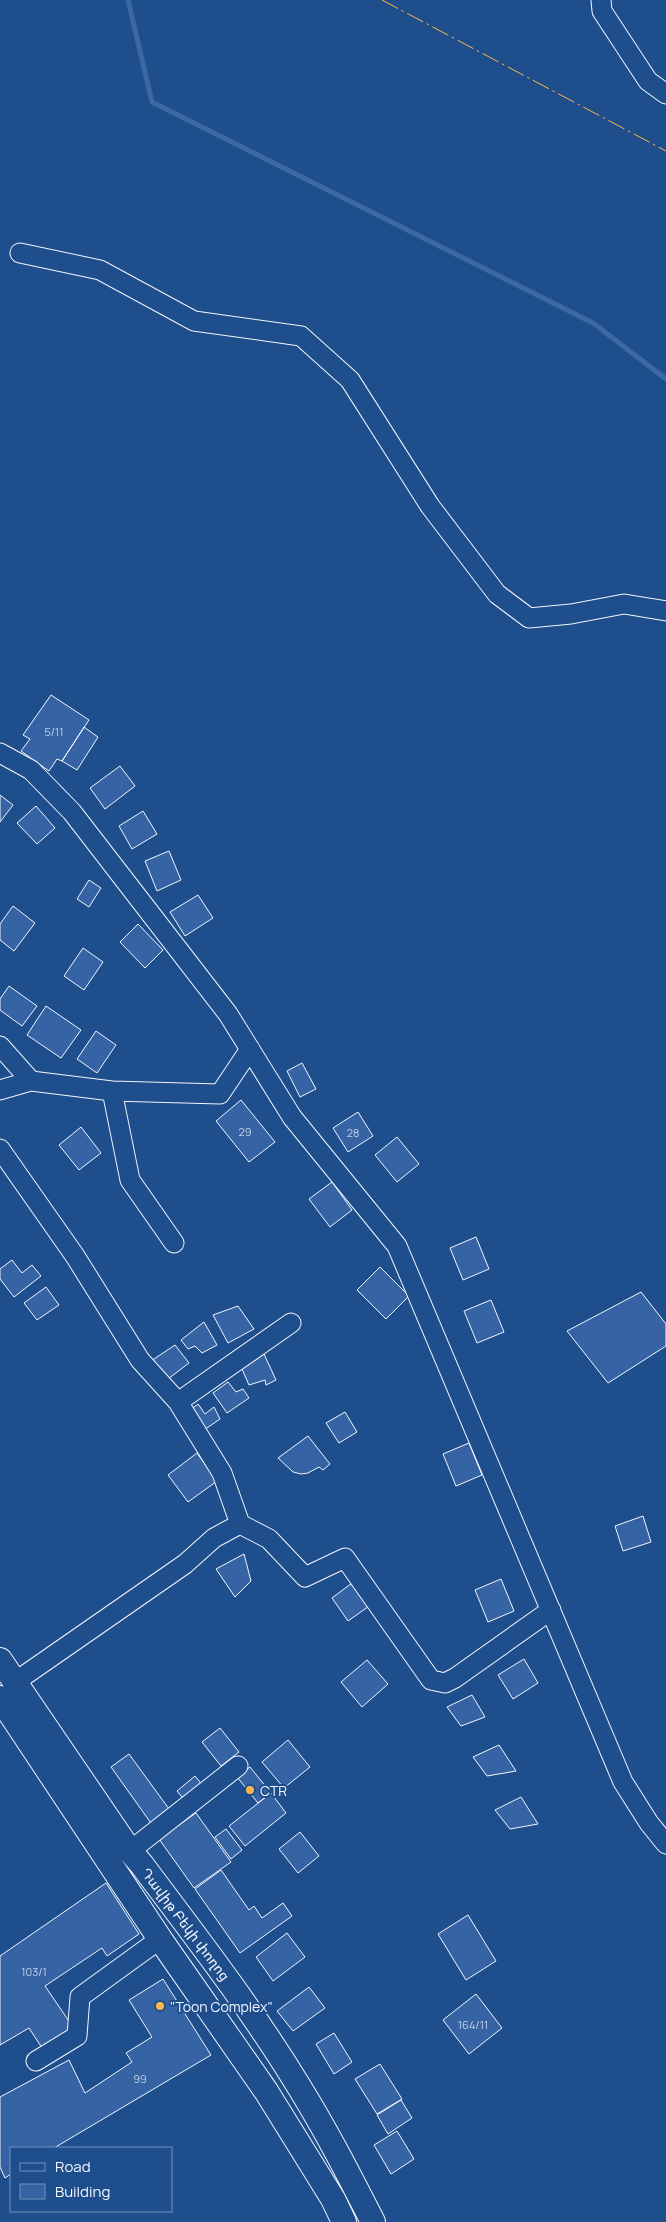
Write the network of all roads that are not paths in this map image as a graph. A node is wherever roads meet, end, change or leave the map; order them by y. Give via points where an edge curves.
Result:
1 (601, 0) edge
2 (666, 94) edge
3 (20, 253) dead end
4 (666, 611) edge
5 (0, 753) edge
6 (0, 1046) edge
7 (250, 1049) junction
8 (31, 1081) junction
9 (0, 1090) edge
10 (112, 1092) junction
11 (0, 1149) edge
12 (174, 1243) dead end
13 (291, 1323) dead end
14 (178, 1402) junction
15 (240, 1524) junction
16 (551, 1610) junction
17 (0, 1660) edge
18 (7, 1690) edge
19 (238, 1766) dead end
20 (657, 1822) edge
21 (666, 1844) edge
22 (136, 1858) junction
23 (122, 1882) junction
24 (160, 1939) junction
25 (239, 1996) junction
26 (213, 2014) junction
27 (36, 2061) dead end
28 (344, 2222) edge
29 (373, 2222) edge

1 - 2 street via 602,12 648,81
3 - 4 street via 100,270 194,321 302,336 350,380 430,506 497,594 529,618 624,604
5 - 7 street via 30,770 72,812 228,1014
6 - 8 street
7 - 10 street via 220,1094
7 - 16 street via 292,1117 397,1246
8 - 9 street
8 - 10 street
10 - 12 street via 130,1180
11 - 14 street via 75,1256 140,1360
13 - 14 street
14 - 15 street via 222,1473
15 - 16 street via 269,1538 305,1577 345,1558 431,1680 445,1683 455,1678
15 - 18 street via 214,1538 185,1564
16 - 20 street via 623,1782
17 - 18 main road, Դավիթ Բեկի փողոց
18 - 22 main road, Դավիթ Բեկի փողոց
18 - 23 main road, Դավիթ Բեկի փողոց
19 - 22 street
20 - 21 street
22 - 23 main road via 121,1870
22 - 25 main road, Դավիթ Բեկի փողոց
23 - 24 main road, Դավիթ Բեկի փողոց
24 - 26 main road, Դավիթ Բեկի փողոց
24 - 27 street via 80,1997 77,2036
25 - 26 main road via 240,2016 232,2022
25 - 29 main road, Դավիթ Բեկի փողոց via 298,2084
26 - 28 main road, Դավիթ Բեկի փողոց via 266,2090

